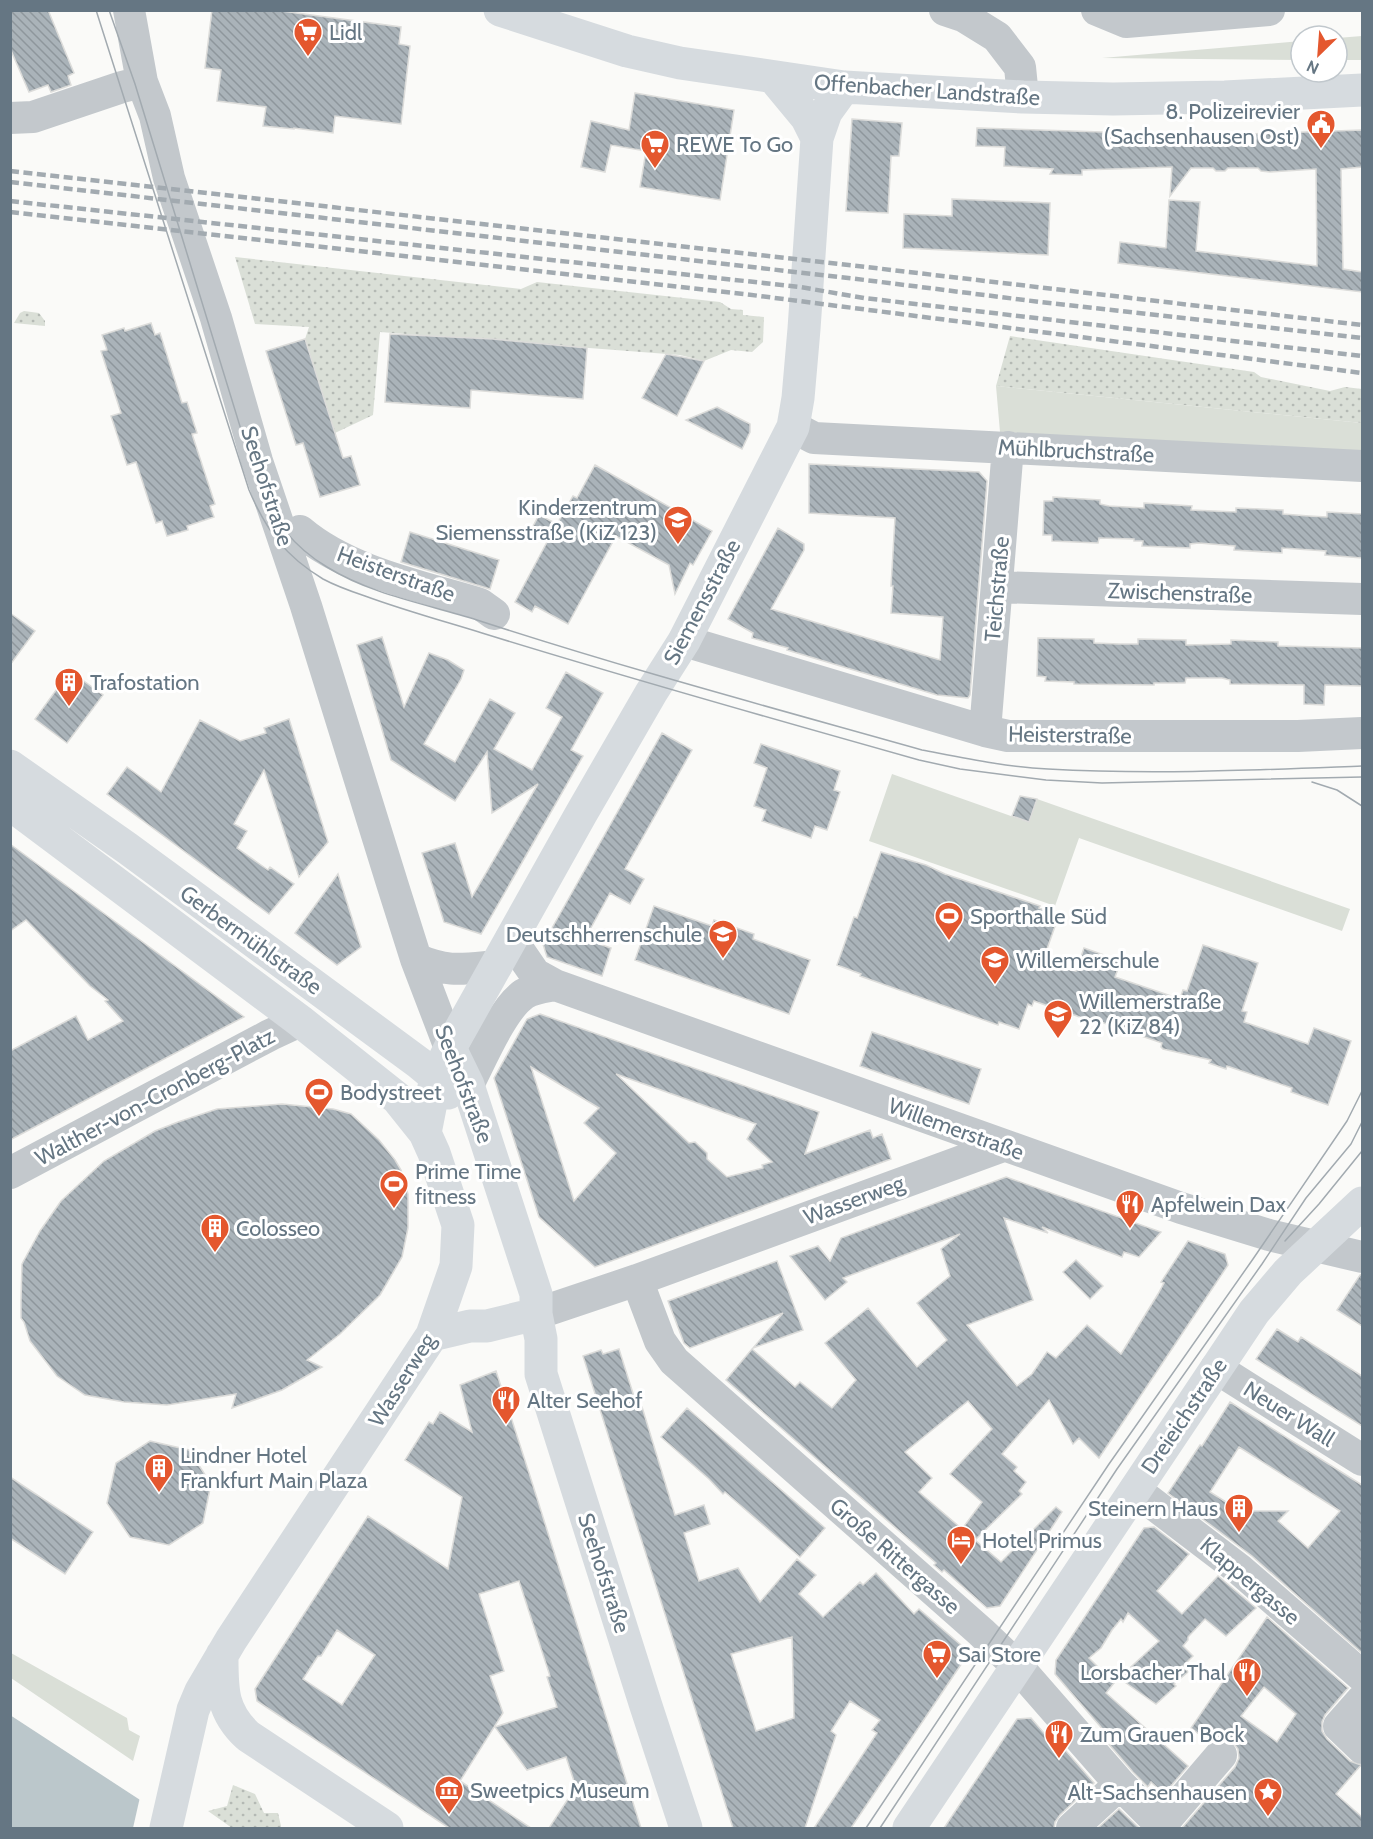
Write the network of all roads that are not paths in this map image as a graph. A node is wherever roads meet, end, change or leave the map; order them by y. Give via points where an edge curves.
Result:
1 (129, 10) edge
2 (500, 10) edge
3 (945, 10) edge
4 (1097, 10) edge
5 (1269, 10) edge
6 (773, 77) junction
7 (142, 82) junction
8 (844, 87) junction
9 (1362, 90) edge
10 (1023, 97) junction
11 (10, 118) edge
12 (817, 138) junction
13 (793, 427) junction
14 (1008, 447) junction
15 (1362, 466) edge
16 (300, 531) dead end
17 (998, 587) junction
18 (1362, 599) edge
19 (494, 614) dead end
20 (684, 641) junction
21 (985, 731) junction
22 (1362, 733) edge
23 (10, 766) edge
24 (10, 804) edge
25 (503, 953) junction
26 (416, 959) junction
27 (555, 985) junction
28 (300, 1021) junction
29 (450, 1048) junction
30 (436, 1077) junction
31 (468, 1085) junction
32 (425, 1133) junction
33 (464, 1137) joint
34 (1003, 1146) junction
35 (10, 1173) edge
36 (1362, 1203) edge
37 (1315, 1245) junction
38 (1362, 1257) edge
39 (637, 1280) junction
40 (536, 1314) junction
41 (488, 1326) junction
42 (432, 1335) junction
43 (1216, 1368) junction
44 (541, 1374) junction
45 (1362, 1460) edge
46 (1135, 1490) junction
47 (222, 1655) junction
48 (1017, 1666) junction
49 (1362, 1676) edge
50 (1362, 1700) edge
51 (1362, 1748) edge
52 (1221, 1755) dead end
53 (1120, 1784) junction
54 (1162, 1827) edge
55 (166, 1828) edge
56 (387, 1828) edge
57 (686, 1828) edge
58 (909, 1828) edge
59 (1072, 1828) edge

1 - 7 street, Seehofstraße
2 - 6 main road, Offenbacher Landstraße via 627,51
3 - 10 street via 997,37 1020,67
4 - 5 street via 1126,22
6 - 8 main road, Offenbacher Landstraße
6 - 12 main road via 807,118
7 - 11 street via 33,117
7 - 26 street, Seehofstraße via 257,461
8 - 10 main road, Offenbacher Landstraße
8 - 12 main road, Siemensstraße via 826,112
9 - 10 main road, Offenbacher Landstraße via 1215,97
12 - 13 main road, Siemensstraße
13 - 14 street, Mühlbruchstraße via 814,438
13 - 20 main road, Siemensstraße
14 - 15 street, Mühlbruchstraße
14 - 17 street, Teichstraße
16 - 19 street, Heisterstraße via 364,568 480,604
17 - 18 street, Zwischenstraße
17 - 21 street, Teichstraße
20 - 21 street, Heisterstraße
20 - 25 main road, Siemensstraße
21 - 22 street, Heisterstraße via 1008,736
23 - 30 main road, Gerbermühlstraße
24 - 28 main road, Gerbermühlstraße
25 - 26 street via 452,970
25 - 27 street, Willemerstraße
25 - 29 main road, Siemensstraße
26 - 29 street, Seehofstraße
27 - 31 street via 537,988 514,1002
27 - 34 street, Willemerstraße
28 - 32 main road, Gerbermühlstraße via 397,1098
28 - 35 street, Walther-von-Cronberg-Platz
29 - 30 main road, Siemensstraße
29 - 31 main road, Seehofstraße
30 - 32 main road, Siemensstraße
30 - 33 main road, Gerbermühlstraße via 456,1110
31 - 40 main road, Seehofstraße via 536,1294
32 - 42 main road, Wasserweg via 458,1225 456,1266
33 - 40 main road, Seehofstraße via 515,1283
34 - 37 street, Willemerstraße via 1203,1215
34 - 39 street, Wasserweg
36 - 37 main road, Dreieichstraße
37 - 38 street, Willemerstraße
37 - 43 main road, Dreieichstraße via 1254,1312
39 - 40 street, Wasserweg
39 - 48 street, Große Rittergasse via 660,1341 674,1361
40 - 41 main road
40 - 44 main road, Seehofstraße
41 - 42 main road
41 - 44 main road via 525,1352
42 - 47 main road, Wasserweg
43 - 45 street, Neuer Wall
43 - 46 main road, Dreieichstraße
44 - 57 main road, Seehofstraße
46 - 48 main road, Dreieichstraße
46 - 49 street, Klappergasse via 1240,1570
47 - 55 main road, Wasserweg via 201,1691 188,1727
47 - 56 main road via 226,1706 237,1726
48 - 53 street, Große Rittergasse
48 - 58 main road, Dreieichstraße
50 - 51 street via 1339,1726
52 - 54 street
53 - 54 street, Große Rittergasse
53 - 59 street

